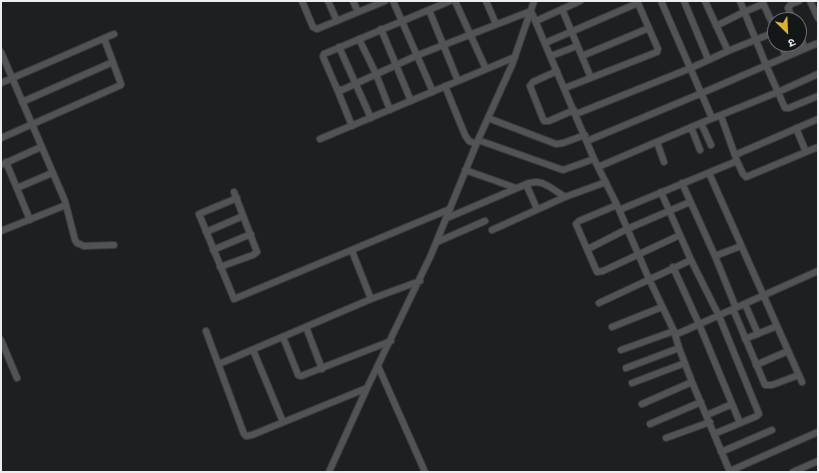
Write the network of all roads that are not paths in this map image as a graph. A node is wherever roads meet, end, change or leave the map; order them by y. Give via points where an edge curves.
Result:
1 (302, 1) edge
2 (328, 1) edge
3 (353, 1) edge
4 (393, 1) edge
5 (450, 1) edge
6 (455, 1) edge
7 (486, 1) edge
8 (534, 1) edge
9 (580, 1) edge
10 (661, 1) edge
11 (684, 1) edge
12 (705, 1) edge
13 (740, 1) edge
14 (798, 1) edge
15 (810, 1) edge
16 (382, 2) edge
17 (637, 2) edge
18 (762, 3) edge
19 (562, 9) junction
20 (429, 10) junction
21 (531, 11) junction
22 (358, 12) junction
23 (744, 12) junction
24 (790, 12) edge
25 (767, 13) edge
26 (818, 18) edge
27 (337, 21) junction
28 (402, 21) junction
29 (536, 22) junction
30 (496, 24) junction
31 (716, 26) junction
32 (649, 28) junction
33 (381, 29) junction
34 (572, 32) junction
35 (114, 34) dead end
36 (470, 35) junction
37 (767, 35) edge
38 (104, 38) junction
39 (359, 39) junction
40 (755, 40) junction
41 (818, 43) edge
42 (545, 44) junction
43 (444, 45) junction
44 (577, 46) junction
45 (339, 47) junction
46 (807, 48) edge
47 (728, 51) junction
48 (1, 52) edge
49 (784, 52) edge
50 (797, 52) edge
51 (418, 55) junction
52 (551, 56) junction
53 (582, 56) junction
54 (515, 57) junction
55 (786, 57) junction
56 (708, 59) junction
57 (113, 62) junction
58 (396, 65) junction
59 (766, 65) junction
60 (691, 68) junction
61 (486, 69) junction
62 (557, 71) junction
63 (376, 74) junction
64 (818, 74) edge
65 (12, 78) junction
66 (591, 78) junction
67 (458, 81) junction
68 (1, 83) edge
69 (356, 83) junction
70 (445, 86) junction
71 (565, 88) junction
72 (337, 89) junction
73 (432, 92) junction
74 (778, 92) junction
75 (702, 94) junction
76 (818, 96) edge
77 (410, 101) junction
78 (22, 102) junction
79 (390, 110) junction
80 (575, 112) junction
81 (721, 116) junction
82 (371, 118) junction
83 (488, 118) junction
84 (712, 118) junction
85 (818, 119) edge
86 (701, 123) junction
87 (31, 125) junction
88 (352, 126) junction
89 (690, 127) junction
90 (796, 128) junction
91 (1, 138) edge
92 (586, 138) junction
93 (320, 139) dead end
94 (477, 142) junction
95 (656, 142) junction
96 (711, 145) dead end
97 (41, 147) junction
98 (818, 147) edge
99 (700, 150) dead end
100 (806, 152) junction
101 (736, 158) junction
102 (594, 159) junction
103 (664, 162) dead end
104 (4, 163) edge
105 (598, 167) junction
106 (466, 170) junction
107 (52, 173) junction
108 (709, 173) junction
109 (606, 182) junction
110 (682, 183) junction
111 (526, 184) junction
112 (17, 188) junction
113 (516, 188) junction
114 (661, 192) junction
115 (565, 197) junction
116 (690, 202) junction
117 (66, 205) junction
118 (618, 207) junction
119 (450, 209) junction
120 (537, 209) junction
121 (669, 211) junction
122 (243, 216) junction
123 (447, 218) junction
124 (30, 220) junction
125 (486, 221) dead end
126 (492, 230) dead end
127 (627, 230) junction
128 (1, 231) edge
129 (206, 232) junction
130 (251, 234) junction
131 (680, 235) junction
132 (436, 242) junction
133 (114, 245) dead end
134 (741, 246) junction
135 (588, 249) junction
136 (213, 250) junction
137 (352, 251) junction
138 (638, 254) junction
139 (715, 256) junction
140 (691, 260) junction
141 (673, 267) junction
142 (220, 268) junction
143 (818, 271) edge
144 (649, 279) junction
145 (420, 281) junction
146 (763, 296) junction
147 (371, 299) junction
148 (599, 303) dead end
149 (746, 304) junction
150 (662, 307) junction
151 (734, 309) junction
152 (719, 316) junction
153 (699, 324) junction
154 (777, 326) junction
155 (306, 327) junction
156 (612, 327) dead end
157 (206, 331) dead end
158 (675, 333) junction
159 (758, 334) junction
160 (283, 337) junction
161 (745, 339) junction
162 (1, 341) edge
163 (391, 341) junction
164 (679, 348) junction
165 (253, 350) junction
166 (621, 350) dead end
167 (788, 351) junction
168 (685, 363) junction
169 (219, 364) junction
170 (756, 365) junction
171 (378, 366) junction
172 (626, 368) dead end
173 (322, 369) junction
174 (799, 375) junction
175 (17, 378) dead end
176 (692, 382) junction
177 (802, 382) dead end
178 (632, 383) dead end
179 (367, 388) junction
180 (701, 402) junction
181 (642, 404) dead end
182 (732, 404) junction
183 (707, 415) junction
184 (284, 422) junction
185 (710, 422) junction
186 (740, 423) junction
187 (650, 424) dead end
188 (772, 430) dead end
189 (818, 432) edge
190 (714, 434) junction
191 (666, 438) dead end
192 (721, 452) junction
193 (818, 461) edge
194 (330, 472) edge
195 (425, 472) edge
196 (730, 472) edge
197 (793, 472) edge

1 - 27 street via 315,28
2 - 27 street
3 - 22 street
4 - 28 street
5 - 20 street
6 - 36 street
7 - 30 street
8 - 21 street
9 - 19 street
10 - 60 street
11 - 56 street
12 - 31 street
13 - 23 street
14 - 24 street via 791,4 788,8
15 - 26 street
16 - 22 street
17 - 32 street
17 - 34 street
18 - 23 street
18 - 25 street
19 - 29 street
19 - 34 street
20 - 28 street
20 - 43 street
21 - 29 street
21 - 30 street
21 - 54 street
22 - 27 street
23 - 31 street
23 - 40 street
28 - 33 street
28 - 51 street
29 - 42 street
30 - 36 street
31 - 47 street
32 - 53 street
32 - 66 street via 657,52
33 - 39 street
33 - 58 street
34 - 42 street
34 - 44 street
35 - 38 street
36 - 43 street
36 - 61 street
37 - 40 street
38 - 57 street
38 - 65 street
39 - 45 street
39 - 63 street
40 - 47 street
40 - 59 street
41 - 46 street
42 - 52 street
43 - 51 street
43 - 67 street
44 - 52 street
44 - 53 street
45 - 69 street
45 - 72 street via 323,56
47 - 56 street
48 - 65 street
49 - 55 street
50 - 55 street
51 - 58 street
51 - 73 street
52 - 62 street
53 - 66 street
54 - 61 street
54 - 83 street
55 - 59 street
56 - 60 street
57 - 78 street
57 - 87 street via 120,85
58 - 63 street
58 - 77 street
59 - 74 street
59 - 75 street
60 - 75 street
60 - 80 street
61 - 67 street
62 - 71 street
62 - 80 street via 533,82 530,86 543,119 549,121
63 - 69 street
63 - 79 street
64 - 74 street
65 - 68 street
65 - 78 street
66 - 71 street
67 - 70 street
69 - 72 street via 342,90
69 - 82 street
70 - 73 street
70 - 94 street via 465,135 469,141
71 - 80 street
72 - 88 street
73 - 77 street
74 - 76 street via 787,108
74 - 81 street
75 - 84 street
75 - 92 street
77 - 79 street
78 - 87 street
79 - 82 street
80 - 92 street
81 - 84 street
81 - 101 street
82 - 88 street
83 - 92 street via 556,144
83 - 94 street
84 - 86 street
85 - 90 street
86 - 89 street
86 - 96 street
87 - 91 street
87 - 97 street
88 - 93 street
89 - 95 street
89 - 99 street
90 - 100 street
90 - 101 street
92 - 102 street
94 - 102 street via 563,170
94 - 106 street
95 - 103 street
95 - 105 street
97 - 104 street
97 - 107 street
98 - 100 street
100 - 101 street via 746,177
101 - 108 street
102 - 105 street
104 - 112 street
105 - 109 street
106 - 113 street
106 - 119 street
107 - 112 street
107 - 117 street
108 - 110 street
108 - 134 street
109 - 115 street
109 - 118 street
110 - 114 street
110 - 116 street
111 - 113 street
111 - 115 street via 536,182
111 - 120 street
112 - 124 street
113 - 123 street
114 - 118 street
114 - 121 street
115 - 120 street
116 - 121 street
116 - 139 street
117 - 124 street
117 - 133 street via 77,243 84,246
118 - 127 street
118 - 135 street via 577,223
119 - 123 street
119 - 137 street
120 - 126 street
121 - 127 street
121 - 131 street
122 - 129 street
122 - 129 street via 235,195 199,214
122 - 130 street
123 - 132 street
124 - 128 street
125 - 132 street
127 - 135 street
127 - 138 street
129 - 136 street
130 - 136 street
130 - 142 street via 256,254
131 - 138 street
131 - 140 street
132 - 145 street
134 - 139 street
134 - 146 street
135 - 138 street via 597,272
136 - 142 street
137 - 142 street via 237,299 232,297
137 - 147 street
138 - 144 street
139 - 151 street
140 - 141 street
140 - 152 street
141 - 144 street
141 - 153 street
143 - 146 street
144 - 148 street
144 - 150 street
145 - 147 street
145 - 163 street
146 - 149 street
146 - 154 street
147 - 155 street
149 - 151 street
149 - 159 street
150 - 156 street
150 - 158 street
151 - 152 street
151 - 161 street
152 - 153 street
152 - 186 street via 759,414
153 - 158 street
153 - 182 street
154 - 159 street
154 - 167 street
155 - 160 street
155 - 173 street
157 - 169 street
158 - 164 street
158 - 166 street
159 - 161 street
160 - 165 street
160 - 173 street via 298,375 304,376
161 - 170 street
162 - 175 street
163 - 171 street
163 - 173 street
164 - 168 street
164 - 172 street
165 - 169 street
165 - 184 street
167 - 170 street
167 - 174 street
168 - 176 street
168 - 178 street
169 - 184 street via 246,436
170 - 174 street via 762,382 768,386
171 - 179 street
171 - 195 street
174 - 177 street
176 - 180 street
176 - 181 street
179 - 184 street
179 - 194 street
180 - 183 street
180 - 187 street
182 - 183 street
182 - 186 street
183 - 185 street
185 - 190 street
185 - 191 street
186 - 190 street
188 - 192 street
189 - 196 street
190 - 192 street
192 - 196 street
193 - 197 street

